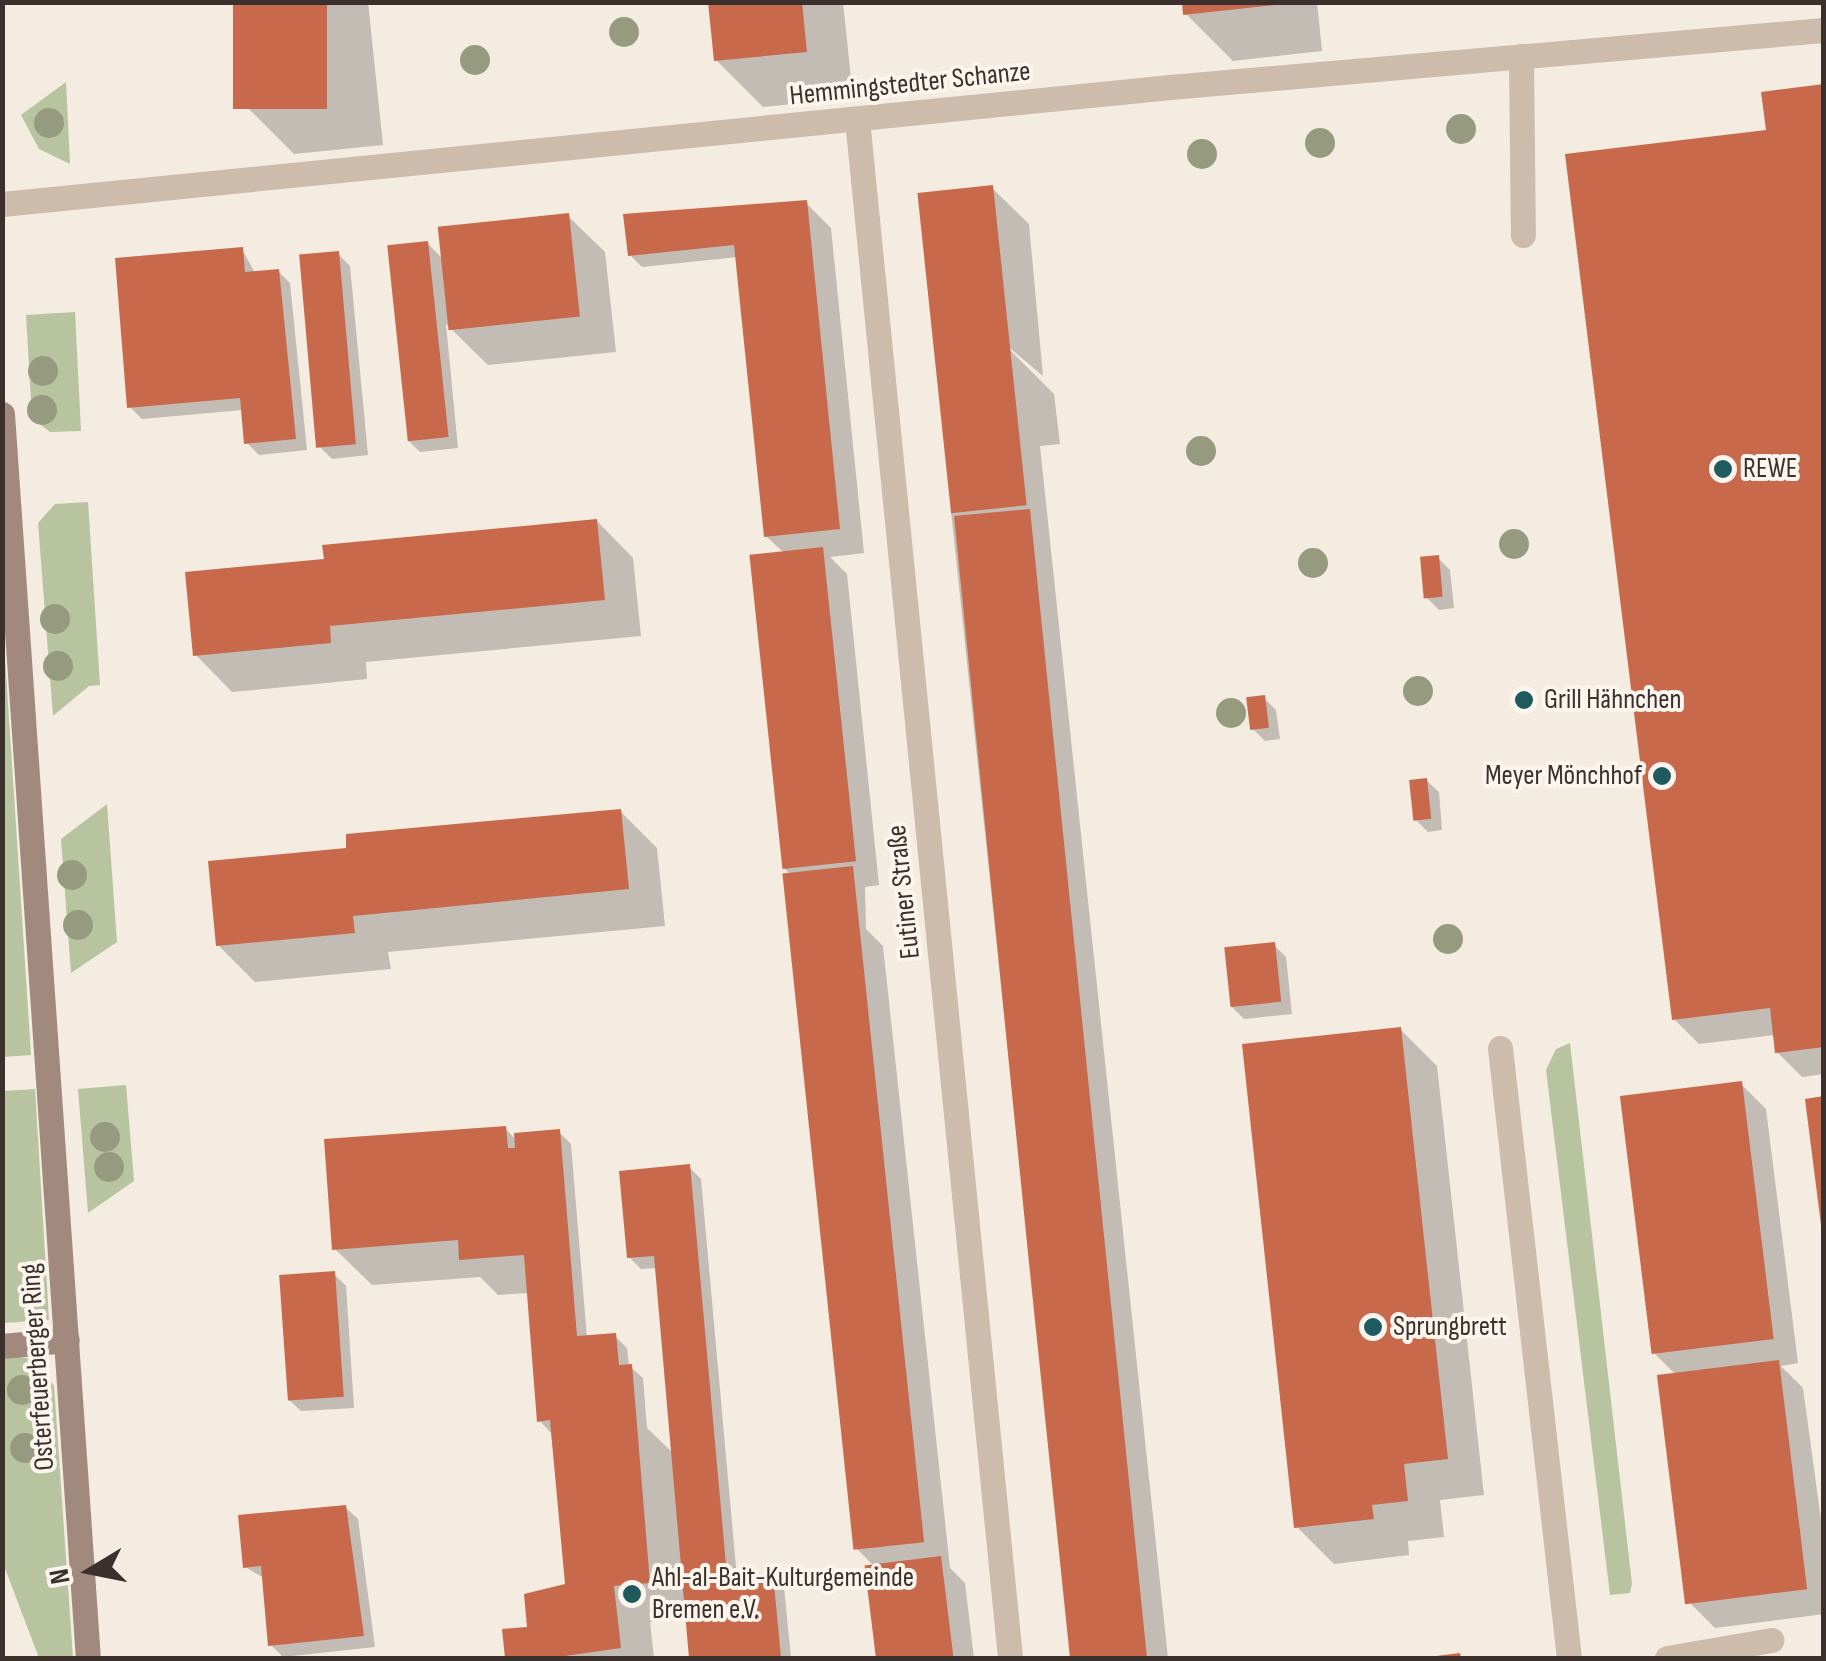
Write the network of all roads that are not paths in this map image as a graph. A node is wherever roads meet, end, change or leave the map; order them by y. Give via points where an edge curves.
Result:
1 (1824, 30) edge
2 (1521, 56) junction
3 (857, 120) junction
4 (2, 204) edge
5 (1523, 235) dead end
6 (2, 414) edge
7 (1500, 1048) dead end
8 (67, 1340) junction
9 (2, 1346) edge
10 (1771, 1640) dead end
11 (88, 1658) edge
12 (1010, 1658) edge
13 (1569, 1658) edge
14 (1667, 1658) edge

1 - 2 street, Hemmingstedter Schanze
2 - 3 street, Hemmingstedter Schanze
2 - 5 street
3 - 4 street, Hemmingstedter Schanze
3 - 12 street, Eutiner Straße
6 - 8 main road, Osterfeuerberger Ring
7 - 13 street
8 - 9 main road
8 - 11 main road, Osterfeuerberger Ring
10 - 14 street

